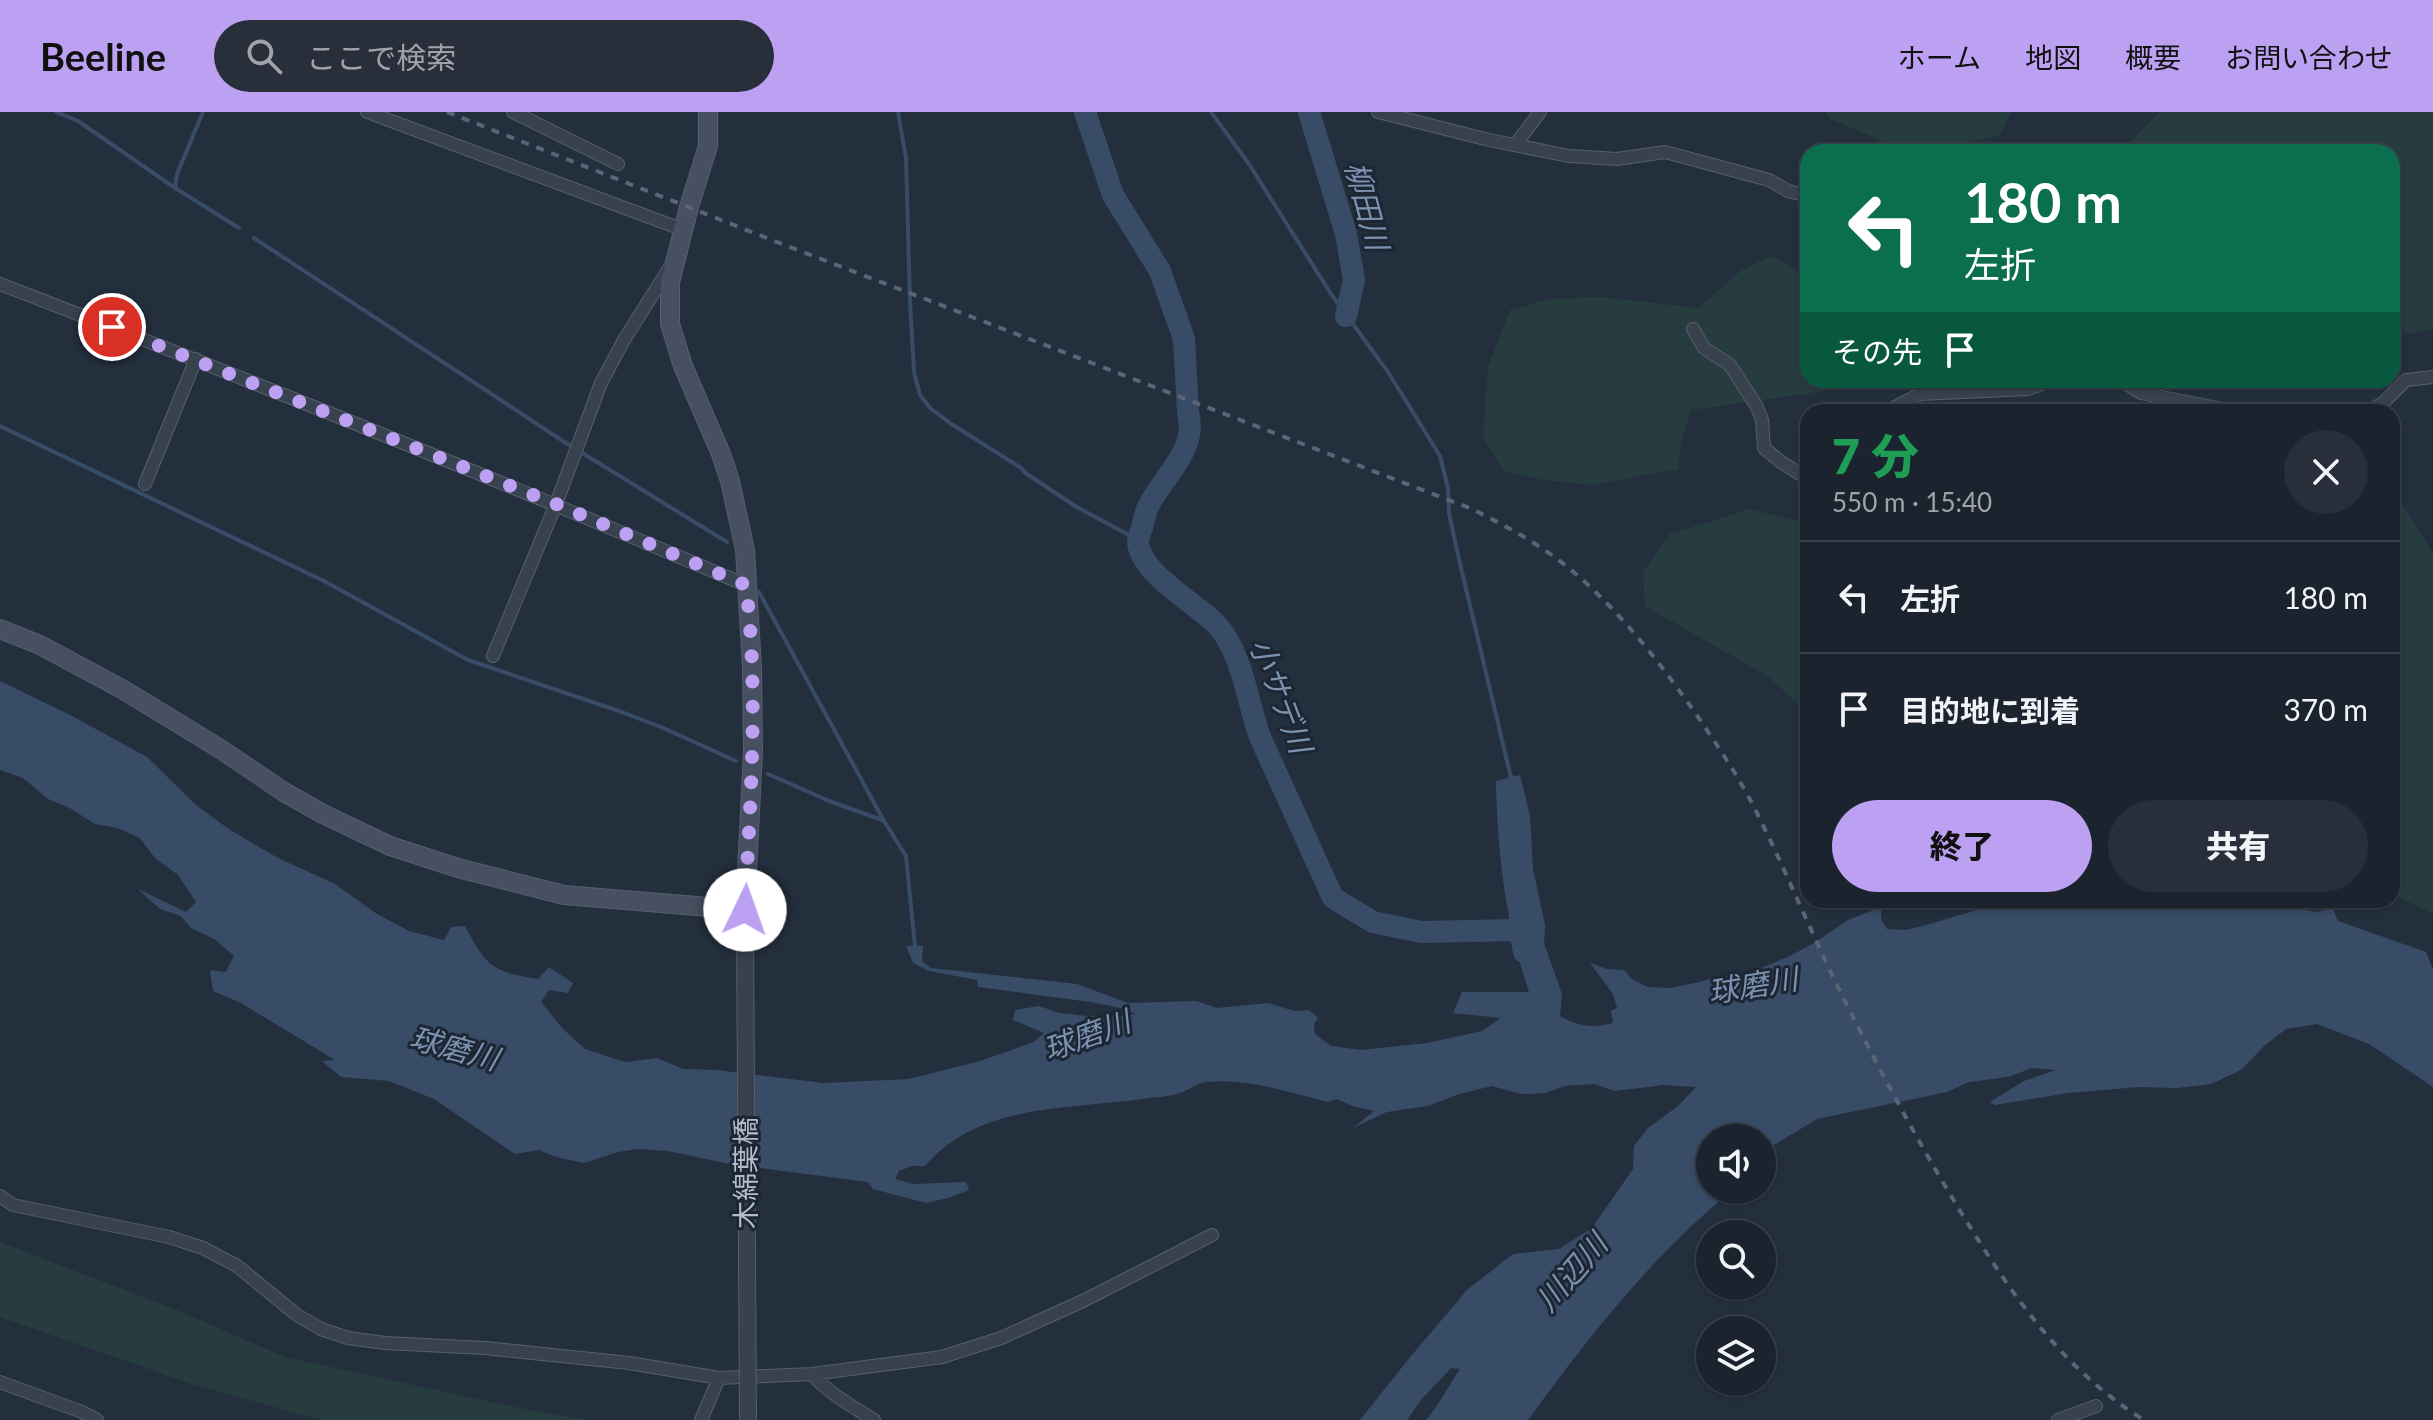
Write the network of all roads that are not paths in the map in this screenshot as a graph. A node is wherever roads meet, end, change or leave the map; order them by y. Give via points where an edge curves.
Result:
1 (367, 112) edge
2 (513, 112) edge
3 (708, 112) edge
4 (1378, 112) edge
5 (1540, 112) edge
6 (1515, 145) junction
7 (618, 164) dead end
8 (1800, 194) edge
9 (684, 230) junction
10 (674, 262) junction
11 (0, 284) edge
12 (1693, 329) dead end
13 (196, 359) junction
14 (2433, 377) edge
15 (2400, 386) edge
16 (2031, 388) edge
17 (2133, 388) edge
18 (2398, 388) edge
19 (1901, 404) edge
20 (2197, 404) edge
21 (2381, 404) edge
22 (1800, 474) edge
23 (145, 484) dead end
24 (556, 504) junction
25 (746, 585) junction
26 (0, 629) edge
27 (493, 656) dead end
28 (745, 927) dead end
29 (0, 1196) edge
30 (1212, 1235) dead end
31 (812, 1374) junction
32 (719, 1378) junction
33 (0, 1382) edge
34 (2096, 1406) dead end
35 (97, 1420) edge
36 (701, 1420) edge
37 (748, 1420) edge
38 (874, 1420) edge
39 (2058, 1420) edge

1 - 9 street
2 - 7 street
3 - 9 main road via 708,146
4 - 6 street
5 - 6 street
6 - 8 street via 1617,159 1665,152 1769,180
9 - 10 main road
10 - 24 street via 601,383
10 - 25 main road via 670,324 730,481 745,550
11 - 13 street
12 - 22 street via 1704,348 1730,365 1757,407 1764,448
13 - 23 street
13 - 24 street
14 - 15 street via 2406,380
16 - 19 street via 1920,394
17 - 20 street
18 - 21 street
24 - 25 street
24 - 27 street
25 - 26 main road via 753,752 745,910 564,895 390,846 284,792 122,689
28 - 37 street, 木綿葉橋, bridge
29 - 32 street via 13,1205 203,1248 237,1266 297,1315 348,1338 615,1362
30 - 31 street via 1001,1338 942,1357
31 - 32 street
31 - 38 street
32 - 36 street
33 - 35 street
34 - 39 street

